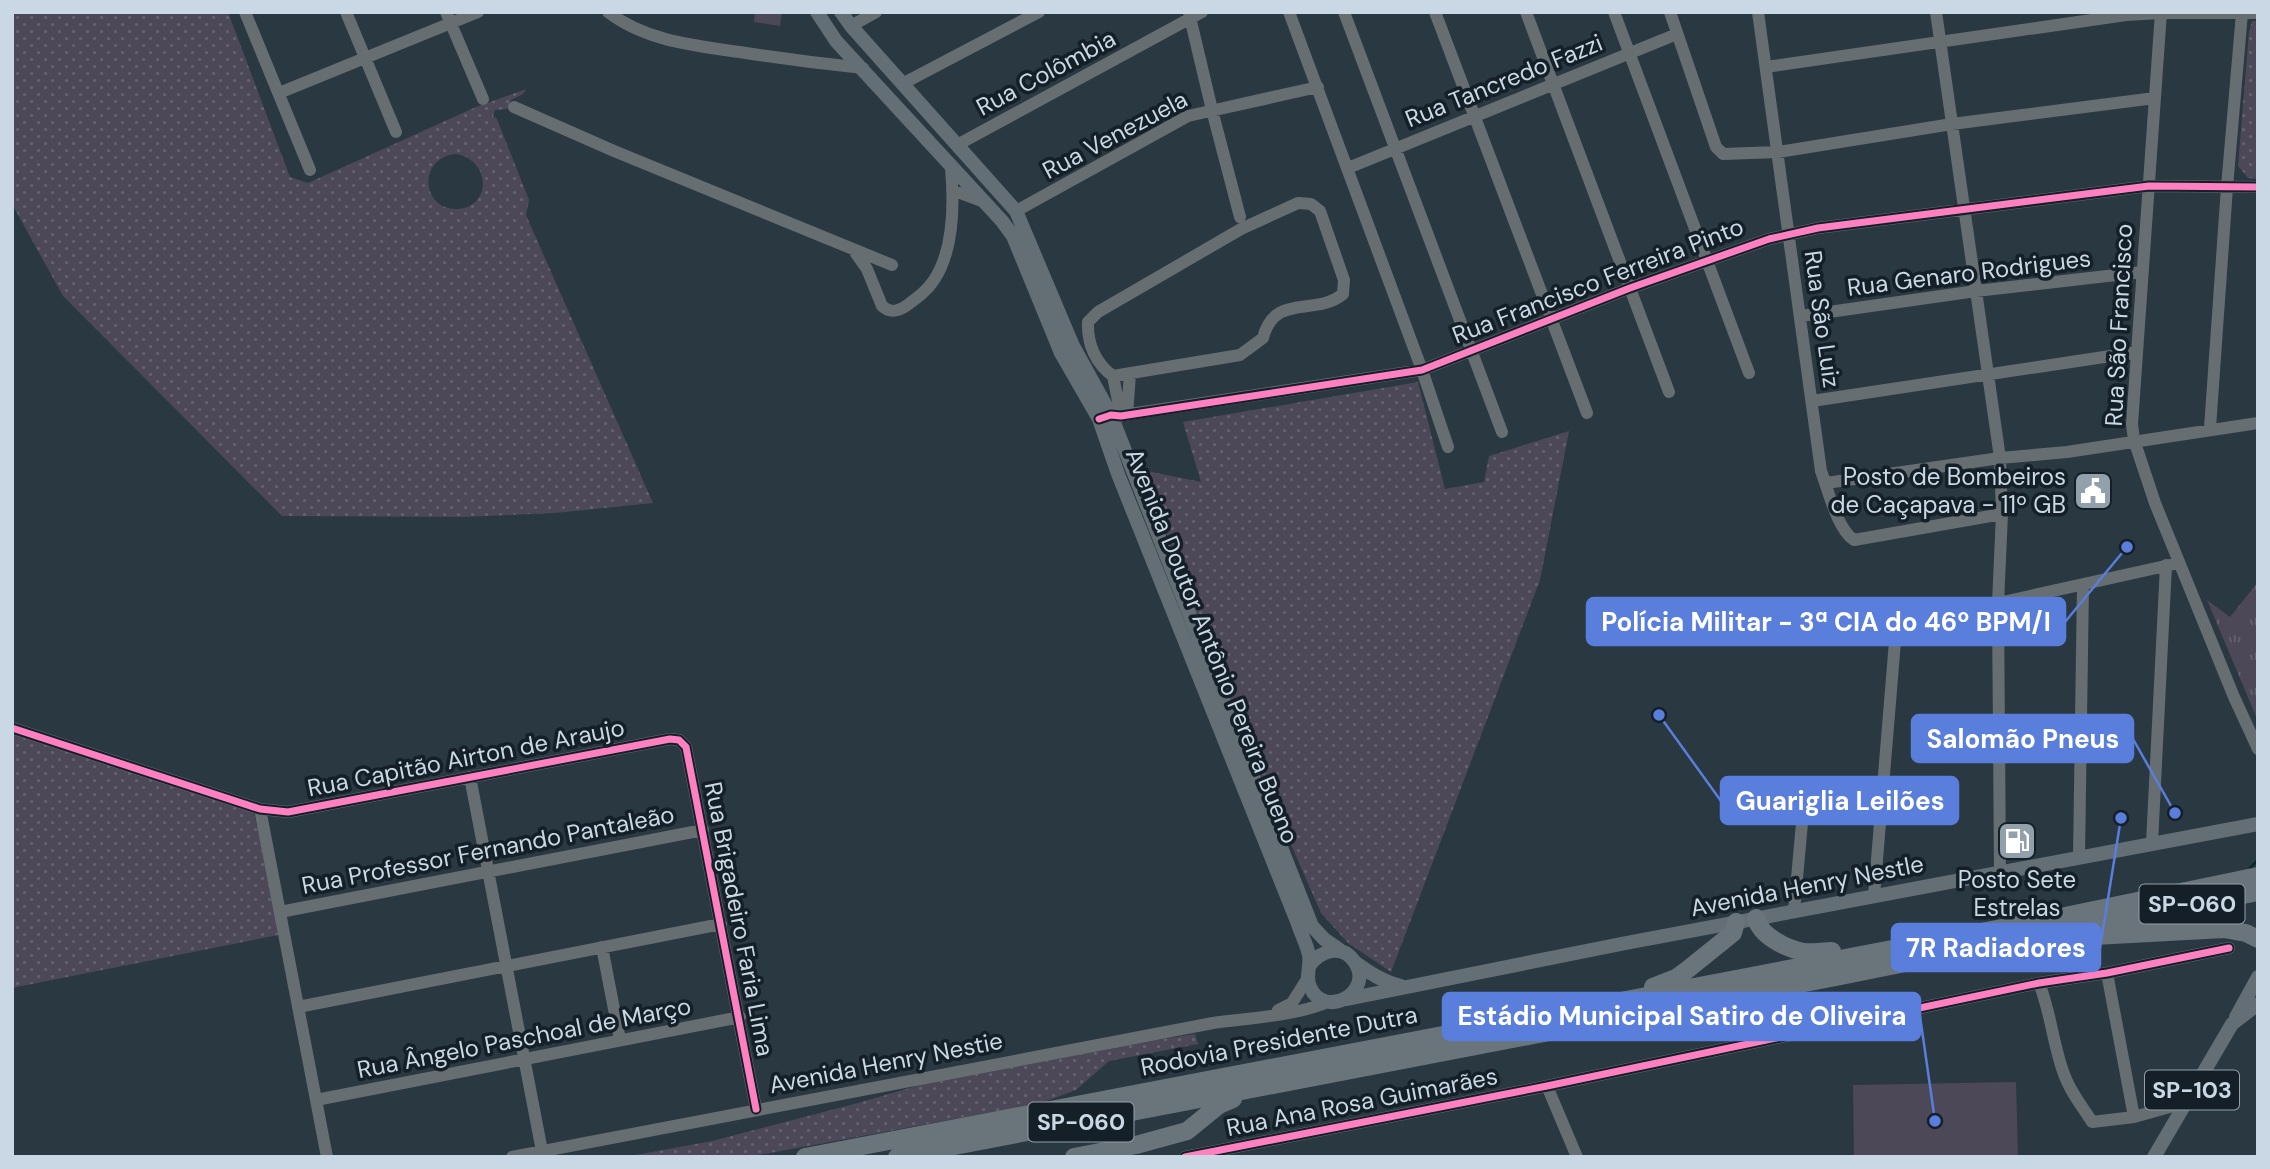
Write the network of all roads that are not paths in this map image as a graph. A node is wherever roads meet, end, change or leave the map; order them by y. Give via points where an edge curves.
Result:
1 (245, 12) edge
2 (346, 12) edge
3 (478, 12) edge
4 (608, 12) edge
5 (817, 12) edge
6 (841, 12) edge
7 (876, 12) edge
8 (1039, 12) edge
9 (1289, 12) edge
10 (1344, 12) edge
11 (1435, 12) edge
12 (1526, 12) edge
13 (1614, 12) edge
14 (1670, 12) edge
15 (1758, 12) edge
16 (1936, 12) edge
17 (2161, 12) edge
18 (2242, 13) edge
19 (2258, 13) edge
20 (1194, 14) edge
21 (448, 18) edge
22 (851, 26) junction
23 (1677, 34) junction
24 (836, 40) junction
25 (1940, 40) junction
26 (1629, 53) junction
27 (365, 58) junction
28 (817, 64) junction
29 (1766, 67) junction
30 (863, 68) junction
31 (1553, 83) junction
32 (902, 84) junction
33 (1318, 87) junction
34 (279, 93) junction
35 (483, 99) dead end
36 (2155, 99) junction
37 (514, 107) dead end
38 (1212, 110) junction
39 (1474, 115) junction
40 (1952, 124) junction
41 (396, 132) dead end
42 (957, 144) junction
43 (1395, 148) junction
44 (1777, 152) junction
45 (944, 161) junction
46 (1348, 168) junction
47 (310, 170) dead end
48 (2149, 186) junction
49 (2227, 187) junction
50 (2258, 187) edge
51 (952, 190) junction
52 (985, 203) junction
53 (1964, 209) junction
54 (1016, 211) junction
55 (1240, 217) dead end
56 (1790, 234) junction
57 (855, 252) junction
58 (1707, 261) junction
59 (892, 265) dead end
60 (2143, 272) junction
61 (1630, 289) junction
62 (1976, 291) junction
63 (1801, 316) junction
64 (1552, 319) junction
65 (1471, 351) junction
66 (2137, 352) junction
67 (1422, 370) junction
68 (1130, 373) junction
69 (1749, 373) dead end
70 (1988, 374) junction
71 (1113, 376) junction
72 (1669, 392) dead end
73 (1812, 401) junction
74 (1587, 413) dead end
75 (1115, 416) junction
76 (2258, 422) edge
77 (2210, 428) junction
78 (1502, 432) dead end
79 (2134, 440) junction
80 (1448, 447) dead end
81 (2000, 458) junction
82 (1826, 483) junction
83 (2002, 514) junction
84 (2172, 564) junction
85 (2083, 584) junction
86 (1998, 603) junction
87 (12, 728) edge
88 (680, 740) joint
89 (2257, 746) edge
90 (470, 777) junction
91 (260, 809) junction
92 (1802, 823) dead end
93 (2256, 823) edge
94 (703, 830) junction
95 (2152, 844) junction
96 (2079, 857) junction
97 (488, 872) junction
98 (2000, 872) junction
99 (2258, 876) edge
100 (2258, 892) edge
101 (1874, 896) junction
102 (1794, 911) junction
103 (280, 912) junction
104 (1756, 918) junction
105 (1736, 922) junction
106 (721, 924) junction
107 (2023, 939) junction
108 (2258, 939) edge
109 (602, 947) junction
110 (2230, 948) dead end
111 (1341, 951) junction
112 (1867, 953) junction
113 (1356, 962) junction
114 (506, 966) junction
115 (1308, 972) junction
116 (2107, 973) junction
117 (2258, 977) edge
118 (2039, 983) junction
119 (1405, 987) junction
120 (1346, 1000) junction
121 (1328, 1002) junction
122 (1606, 1004) junction
123 (2258, 1004) edge
124 (298, 1007) junction
125 (1268, 1015) junction
126 (740, 1017) junction
127 (2232, 1024) junction
128 (620, 1040) junction
129 (524, 1059) junction
130 (1265, 1086) junction
131 (1547, 1086) junction
132 (316, 1100) junction
133 (2183, 1103) junction
134 (756, 1109) junction
135 (2134, 1116) junction
136 (542, 1150) junction
137 (327, 1157) edge
138 (512, 1157) edge
139 (805, 1157) edge
140 (897, 1157) edge
141 (1074, 1157) edge
142 (1185, 1157) edge
143 (1577, 1157) edge
144 (2154, 1157) edge

1 - 34 street
2 - 27 street
3 - 21 street
4 - 28 street via 659,37 690,45
5 - 24 main road, Avenida Doutor Antônio Pereira Bueno
6 - 22 main road, Avenida Doutor Antônio Pereira Bueno
7 - 22 street
8 - 32 street
9 - 33 street
10 - 43 street
11 - 39 street
12 - 31 street
13 - 26 street
14 - 23 street
15 - 29 street, Rua São Luiz
16 - 25 street
17 - 18 street
17 - 25 street
17 - 36 street, Rua São Francisco
18 - 19 street
18 - 49 street
20 - 38 street
20 - 42 street, Rua Colômbia
21 - 27 street
21 - 35 street
22 - 32 main road, Avenida Doutor Antônio Pereira Bueno
23 - 26 street, Rua Tancredo Fazzi
23 - 44 street via 1716,147 1723,154
24 - 28 street via 828,58
24 - 30 main road, Avenida Doutor Antônio Pereira Bueno
25 - 29 street
25 - 40 street
26 - 31 street, Rua Tancredo Fazzi
26 - 58 street
27 - 34 street
27 - 41 street
28 - 30 street
29 - 44 street, Rua São Luiz
30 - 45 main road, Avenida Doutor Antônio Pereira Bueno
31 - 39 street, Rua Tancredo Fazzi
31 - 61 street
32 - 42 main road, Avenida Doutor Antônio Pereira Bueno
33 - 38 street, Rua Venezuela
33 - 46 street
34 - 47 street
36 - 40 street
36 - 48 street, Rua São Francisco
37 - 57 street
38 - 54 street, Rua Venezuela via 1188,116
38 - 55 street
39 - 43 street, Rua Tancredo Fazzi
39 - 64 street
40 - 44 street
40 - 53 street
42 - 45 main road via 956,160
42 - 45 main road via 941,142
42 - 54 main road, Avenida Doutor Antônio Pereira Bueno
43 - 46 street, Rua Tancredo Fazzi
43 - 65 street
44 - 56 street, Rua São Luiz
45 - 51 street
45 - 52 main road, Avenida Doutor Antônio Pereira Bueno
46 - 67 street
48 - 49 street, Rua Francisco Ferreira Pinto
48 - 53 street, Rua Francisco Ferreira Pinto
48 - 60 street, Rua São Francisco
49 - 50 street, Rua Francisco Ferreira Pinto
49 - 77 street
51 - 52 street
51 - 57 street via 949,242 935,278 901,309 891,312 882,306
52 - 54 main road via 1000,213
52 - 75 main road, Avenida Doutor Antônio Pereira Bueno via 1013,236 1061,353
53 - 56 street, Rua Francisco Ferreira Pinto
53 - 62 street
54 - 75 main road, Avenida Doutor Antônio Pereira Bueno via 1073,346
56 - 58 street, Rua Francisco Ferreira Pinto
56 - 63 street, Rua São Luiz
57 - 59 street
58 - 61 street, Rua Francisco Ferreira Pinto
58 - 69 street
60 - 62 street, Rua Genaro Rodrigues
60 - 66 street, Rua São Francisco
61 - 64 street, Rua Francisco Ferreira Pinto
61 - 72 street
62 - 63 street, Rua Genaro Rodrigues
62 - 70 street
63 - 73 street, Rua São Luiz
64 - 65 street, Rua Francisco Ferreira Pinto
64 - 74 street
65 - 67 street, Rua Francisco Ferreira Pinto
65 - 78 street
66 - 70 street
66 - 79 street, Rua São Francisco
67 - 75 street, Rua Francisco Ferreira Pinto
67 - 80 street
68 - 71 street
68 - 71 street via 1240,355 1264,338 1267,323 1280,311 1333,302 1343,294 1344,280 1320,211 1311,204 1298,203 1241,229 1098,312 1088,322 1087,335 1100,367
68 - 75 street
70 - 73 street
70 - 81 street
71 - 75 street
73 - 82 street, Rua São Luiz
75 - 111 main road, Avenida Doutor Antônio Pereira Bueno via 1308,918 1324,939
75 - 115 main road, Avenida Doutor Antônio Pereira Bueno via 1123,486 1298,924 1309,954
76 - 77 street
77 - 79 street
79 - 81 street
79 - 84 street, Rua São Francisco
81 - 82 street
81 - 83 street
82 - 83 street, Rua São Luiz via 1838,519 1854,540
83 - 86 street
84 - 85 street
84 - 89 street, Rua São Francisco
84 - 95 street
85 - 86 street
85 - 96 street
86 - 98 street
86 - 101 street via 1897,617
87 - 91 street, Rua Capitão Airton de Araujo
88 - 90 street, Rua Capitão Airton de Araujo via 670,738
88 - 94 street, Rua Brigadeiro Faria Lima via 686,747
90 - 91 street, Rua Capitão Airton de Araujo via 288,812
90 - 97 street
91 - 103 street
92 - 102 street
93 - 95 main road, Avenida Henry Nestle
94 - 97 street, Rua Professor Fernando Pantaleão
94 - 106 street, Rua Brigadeiro Faria Lima
95 - 96 main road, Avenida Henry Nestle
96 - 98 main road, Avenida Henry Nestle
97 - 103 street, Rua Professor Fernando Pantaleão
97 - 114 street
98 - 101 main road, Avenida Henry Nestle
99 - 112 highway, Rodovia Presidente Dutra / SP-060
100 - 107 highway, Rodovia Presidente Dutra / SP-060
101 - 102 main road, Avenida Henry Nestle
102 - 104 main road, Avenida Henry Nestle
103 - 124 street
104 - 105 main road, Avenida Henry Nestle
104 - 112 highway via 1760,928 1797,950
105 - 119 main road, Avenida Henry Nestle
105 - 122 highway via 1733,933 1676,978
106 - 109 street
106 - 126 street, Rua Brigadeiro Faria Lima
107 - 108 highway via 2224,929
107 - 130 highway, Rodovia Presidente Dutra / SP-060
109 - 114 street
109 - 128 street
110 - 116 street, Rua Ana Rosa Guimarães
111 - 113 main road
111 - 115 main road via 1317,956
112 - 122 highway, Rodovia Presidente Dutra / SP-060
113 - 119 main road via 1387,983
113 - 120 main road via 1359,983
114 - 124 street
114 - 129 street
115 - 121 main road via 1310,989
115 - 125 street via 1292,1003
116 - 118 street, Rua Ana Rosa Guimarães
116 - 135 street
117 - 127 main road
118 - 131 street, Rua Ana Rosa Guimarães
118 - 135 street via 2069,1088 2092,1122
119 - 120 main road, Avenida Henry Nestle
120 - 121 main road
121 - 125 street, Avenida Henry Nestie
122 - 139 highway, Rodovia Presidente Dutra / SP-060
123 - 127 main road
124 - 132 street
125 - 134 street, Avenida Henry Nestie
126 - 128 street, Rua Ângelo Paschoal de Março
126 - 134 street, Rua Brigadeiro Faria Lima
127 - 133 main road, SP-103
128 - 129 street, Rua Ângelo Paschoal de Março
129 - 132 street, Rua Ângelo Paschoal de Março
129 - 136 street
130 - 140 highway, Rodovia Presidente Dutra / SP-060
130 - 141 highway via 1219,1105 1187,1131
131 - 142 street, Rua Ana Rosa Guimarães
131 - 143 street
132 - 137 street
133 - 135 street
133 - 144 main road, SP-103
134 - 136 street, Avenida Henry Nestie
136 - 138 street, Avenida Henry Nestie

